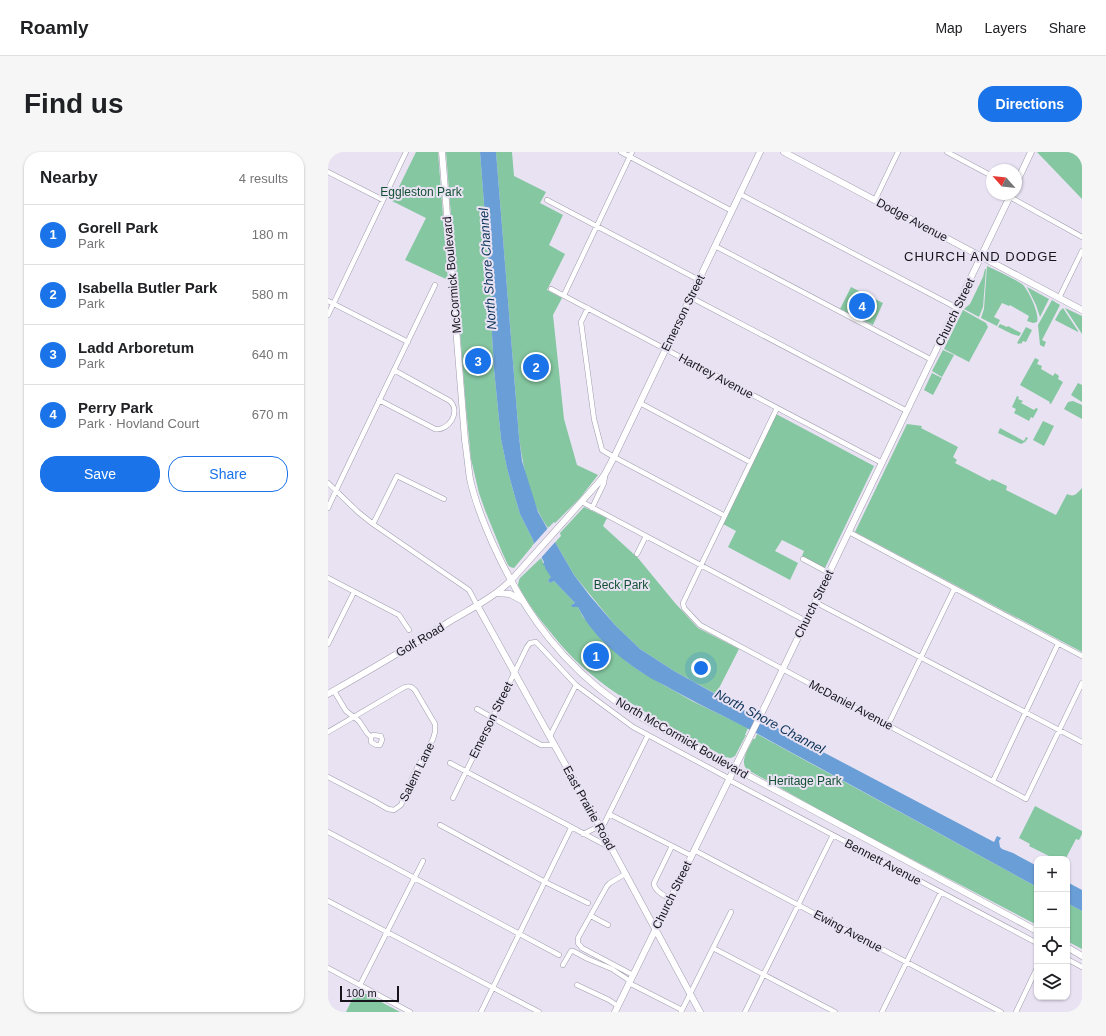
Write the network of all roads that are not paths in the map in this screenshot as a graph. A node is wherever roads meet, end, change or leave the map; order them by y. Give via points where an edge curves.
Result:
1 (406, 152) edge
2 (442, 152) edge
3 (621, 152) edge
4 (760, 152) edge
5 (784, 152) edge
6 (898, 152) edge
7 (947, 152) edge
8 (1031, 152) edge
9 (631, 154) edge
10 (1022, 171) edge
11 (328, 172) edge
12 (986, 173) edge
13 (740, 194) junction
14 (383, 200) junction
15 (547, 200) dead end
16 (875, 200) junction
17 (1008, 200) edge
18 (1017, 200) edge
19 (732, 212) junction
20 (597, 226) junction
21 (1082, 237) edge
22 (715, 246) junction
23 (1082, 251) edge
24 (982, 256) junction
25 (699, 280) junction
26 (435, 285) dead end
27 (551, 289) dead end
28 (564, 295) junction
29 (690, 297) junction
30 (1059, 298) junction
31 (328, 300) edge
32 (333, 303) junction
33 (588, 308) junction
34 (956, 308) junction
35 (1082, 310) edge
36 (328, 315) edge
37 (408, 342) junction
38 (666, 349) junction
39 (932, 360) junction
40 (394, 370) junction
41 (379, 400) junction
42 (640, 403) junction
43 (776, 408) junction
44 (907, 411) junction
45 (614, 457) junction
46 (750, 462) junction
47 (882, 463) junction
48 (605, 474) junction
49 (328, 483) edge
50 (336, 490) junction
51 (444, 499) dead end
52 (582, 502) junction
53 (328, 508) edge
54 (592, 508) junction
55 (725, 516) junction
56 (373, 524) junction
57 (849, 532) junction
58 (646, 536) junction
59 (637, 554) dead end
60 (803, 559) dead end
61 (701, 565) junction
62 (829, 573) junction
63 (328, 578) edge
64 (510, 582) junction
65 (954, 589) junction
66 (354, 592) junction
67 (496, 593) junction
68 (523, 602) junction
69 (815, 602) junction
70 (477, 605) junction
71 (806, 621) junction
72 (409, 630) dead end
73 (530, 643) joint
74 (328, 644) edge
75 (1058, 644) junction
76 (1082, 656) edge
77 (921, 657) junction
78 (783, 669) junction
79 (514, 672) junction
80 (1082, 682) edge
81 (576, 685) junction
82 (334, 691) junction
83 (328, 694) edge
84 (477, 709) dead end
85 (1025, 712) junction
86 (354, 716) junction
87 (492, 718) junction
88 (888, 725) junction
89 (1059, 730) junction
90 (328, 732) edge
91 (648, 735) junction
92 (550, 736) junction
93 (371, 737) dead end
94 (1082, 742) edge
95 (554, 745) junction
96 (450, 763) dead end
97 (734, 768) junction
98 (466, 772) junction
99 (328, 777) edge
100 (729, 780) junction
101 (993, 781) junction
102 (452, 798) dead end
103 (609, 814) junction
104 (440, 825) dead end
105 (599, 826) junction
106 (572, 828) junction
107 (328, 832) edge
108 (582, 834) junction
109 (834, 835) junction
110 (672, 846) junction
111 (612, 849) junction
112 (693, 853) junction
113 (423, 861) dead end
114 (625, 874) junction
115 (415, 878) junction
116 (545, 882) junction
117 (941, 892) junction
118 (670, 899) junction
119 (328, 901) edge
120 (588, 903) dead end
121 (798, 905) junction
122 (731, 912) dead end
123 (591, 916) junction
124 (608, 925) dead end
125 (1034, 929) edge
126 (655, 930) junction
127 (387, 933) junction
128 (519, 934) junction
129 (1034, 941) edge
130 (713, 948) junction
131 (1070, 950) edge
132 (560, 955) dead end
133 (1082, 956) edge
134 (1070, 961) edge
135 (906, 962) junction
136 (563, 965) dead end
137 (1082, 967) edge
138 (328, 968) edge
139 (1034, 974) edge
140 (633, 975) junction
141 (764, 975) junction
142 (630, 982) junction
143 (577, 985) dead end
144 (360, 986) junction
145 (493, 988) junction
146 (690, 994) junction
147 (618, 1006) junction
148 (682, 1011) edge
149 (410, 1012) edge
150 (481, 1012) edge
151 (539, 1012) edge
152 (615, 1012) edge
153 (700, 1012) edge
154 (745, 1012) edge
155 (835, 1012) edge
156 (882, 1012) edge
157 (1001, 1012) edge
158 (1016, 1012) edge

1 - 14 street
2 - 64 main road, McCormick Boulevard via 468,465 480,512
3 - 9 street
4 - 13 main road, Emerson Street
5 - 16 main road, Dodge Avenue
6 - 16 street
7 - 12 street
8 - 10 main road
9 - 19 street
9 - 20 street
11 - 14 street
13 - 19 main road, Emerson Street
13 - 34 street
14 - 32 street
15 - 20 street
16 - 24 main road, Dodge Avenue
17 - 24 main road, Church Street
18 - 21 street
19 - 22 main road, Emerson Street
20 - 25 street
20 - 28 street
22 - 25 main road, Emerson Street
22 - 39 street
23 - 30 street
24 - 30 main road, Dodge Avenue
24 - 34 main road, Church Street
25 - 29 main road, Emerson Street
26 - 37 street
27 - 28 street, Hartrey Avenue
28 - 33 street, Hartrey Avenue
29 - 38 main road, Emerson Street
29 - 44 street
30 - 35 main road, Dodge Avenue
31 - 32 street
32 - 36 street
32 - 37 street
33 - 38 street, Hartrey Avenue
33 - 45 street via 581,322 594,419 602,450
34 - 39 main road, Church Street
37 - 40 street
38 - 42 main road, Emerson Street
38 - 43 street, Hartrey Avenue
39 - 44 main road, Church Street
40 - 41 street
40 - 41 street via 450,401 454,407 453,419 445,427 435,429
41 - 50 street
42 - 45 main road, Emerson Street
42 - 46 street
43 - 46 street
43 - 47 street, Hartrey Avenue
44 - 47 main road, Church Street
45 - 48 main road, Emerson Street
45 - 55 street
46 - 55 street
47 - 57 main road, Church Street
48 - 52 main road, Emerson Street
48 - 54 street, Emerson Street via 604,483
49 - 50 street
50 - 53 street
50 - 56 street
51 - 56 street via 398,476
52 - 54 street
52 - 64 main road, Emerson Street
54 - 58 street
55 - 61 street
56 - 70 street via 469,590
57 - 62 main road, Church Street
57 - 65 street
58 - 59 street
58 - 61 street
60 - 62 street
61 - 71 street
61 - 78 street, McDaniel Avenue via 683,604 684,608 700,625
62 - 69 main road, Church Street
63 - 66 street
64 - 67 main road, Golf Road
64 - 68 main road, North McCormick Boulevard
65 - 75 street
65 - 77 street
66 - 72 street via 399,615
66 - 74 street
67 - 68 main road via 510,594
67 - 70 main road, Golf Road
68 - 97 main road, North McCormick Boulevard via 544,634 589,680 619,703
69 - 71 main road, Church Street
69 - 77 street
70 - 79 main road, East Prairie Road
70 - 82 main road, Golf Road
71 - 78 main road, Church Street
73 - 79 street, Emerson Street
73 - 81 street, Bennett Avenue via 536,642
75 - 76 street
75 - 85 street
77 - 85 street
77 - 88 street
78 - 88 street, McDaniel Avenue
78 - 97 main road, Church Street
79 - 87 street, Emerson Street
79 - 92 main road, East Prairie Road
80 - 89 street
81 - 91 street, Bennett Avenue
81 - 92 street
82 - 83 main road, Golf Road
82 - 86 street via 346,711
84 - 87 street
85 - 89 street
85 - 101 street
86 - 90 street, Salem Lane
86 - 93 street
86 - 99 street, Salem Lane via 410,686 435,724 434,735 402,803 396,809 388,810
87 - 95 street via 541,744
87 - 98 street, Emerson Street
88 - 101 street, McDaniel Avenue
89 - 94 street
89 - 101 street, McDaniel Avenue via 1026,798
91 - 100 street, Bennett Avenue
91 - 103 street
92 - 95 main road, East Prairie Road
95 - 105 main road, East Prairie Road
96 - 98 street
97 - 100 main road, Church Street
97 - 125 main road, North McCormick Boulevard
98 - 102 street, Emerson Street
98 - 106 street
100 - 109 street, Bennett Avenue
100 - 112 main road, Church Street
103 - 105 street via 604,824
103 - 110 street, Ewing Avenue
104 - 116 street
105 - 108 street
105 - 111 main road, East Prairie Road
106 - 108 street
106 - 116 street
107 - 115 street
108 - 111 street
109 - 117 street, Bennett Avenue
109 - 121 street
110 - 112 street, Ewing Avenue
110 - 118 street via 654,883 657,891
111 - 114 main road, East Prairie Road
112 - 118 main road, Church Street
112 - 121 street, Ewing Avenue
113 - 115 street
114 - 123 street via 610,883
114 - 126 main road, East Prairie Road
115 - 127 street
115 - 128 street
116 - 120 street
116 - 128 street
117 - 129 street, Bennett Avenue
117 - 135 street
118 - 126 main road, Church Street
119 - 127 street
121 - 135 street, Ewing Avenue
121 - 141 street
122 - 130 street
123 - 124 street
123 - 140 street via 578,938 578,943 582,948
126 - 140 main road, Church Street
126 - 146 main road, East Prairie Road
127 - 144 street
127 - 145 street
128 - 132 street
128 - 145 street
130 - 141 street
130 - 146 street
131 - 133 main road
134 - 137 street
135 - 156 street
135 - 157 street, Ewing Avenue
136 - 142 street via 573,951 612,969
138 - 144 street
139 - 158 street
140 - 142 main road, Church Street
141 - 154 street
141 - 155 street
142 - 147 main road, Church Street
142 - 148 street
143 - 147 street
144 - 149 street
145 - 150 street
145 - 151 street
146 - 148 street
146 - 153 main road, East Prairie Road
147 - 152 main road, Church Street

